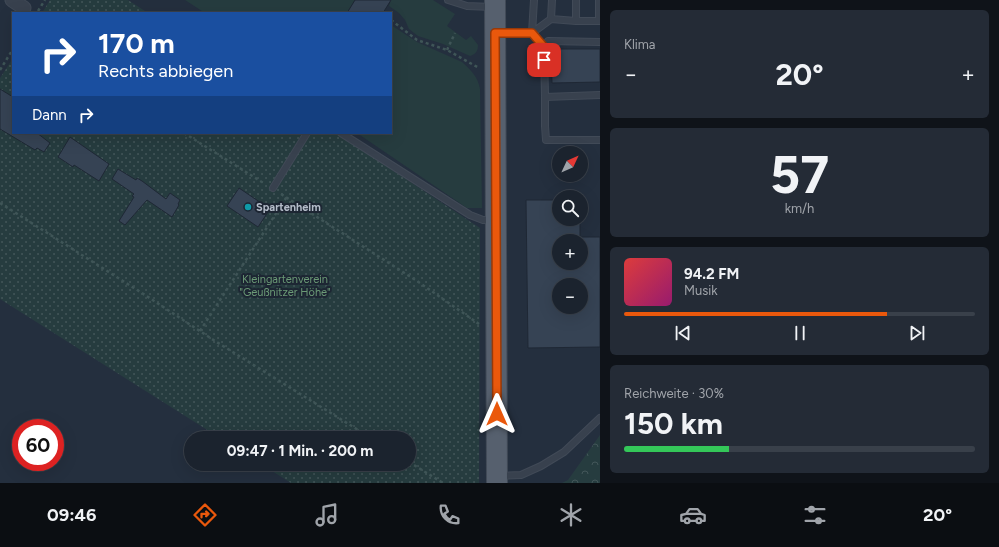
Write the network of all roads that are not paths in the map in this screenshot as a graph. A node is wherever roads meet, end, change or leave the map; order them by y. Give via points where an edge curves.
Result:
1 (12, 0) edge
2 (448, 0) edge
3 (534, 0) edge
4 (552, 0) edge
5 (576, 0) edge
6 (599, 0) edge
7 (495, 4) edge
8 (30, 10) edge
9 (551, 19) junction
10 (576, 21) junction
11 (599, 22) edge
12 (495, 33) junction
13 (532, 33) junction
14 (600, 42) edge
15 (544, 47) junction
16 (600, 95) edge
17 (545, 97) junction
18 (306, 134) edge
19 (343, 134) edge
20 (600, 140) edge
21 (272, 188) road end
22 (496, 220) junction
23 (600, 418) edge
24 (497, 480) edge

1 - 8 street
2 - 7 lane via 467,6
3 - 13 lane
4 - 9 lane
5 - 10 lane
6 - 11 lane
7 - 12 main road
9 - 10 lane
9 - 13 lane
10 - 11 lane
12 - 13 lane
12 - 22 main road
13 - 15 lane
14 - 15 lane via 548,41
15 - 17 lane
16 - 17 lane
17 - 20 lane via 546,140
18 - 21 lane
19 - 22 lane via 470,215 483,220
22 - 24 main road
23 - 24 lane via 564,452 541,466 521,475

